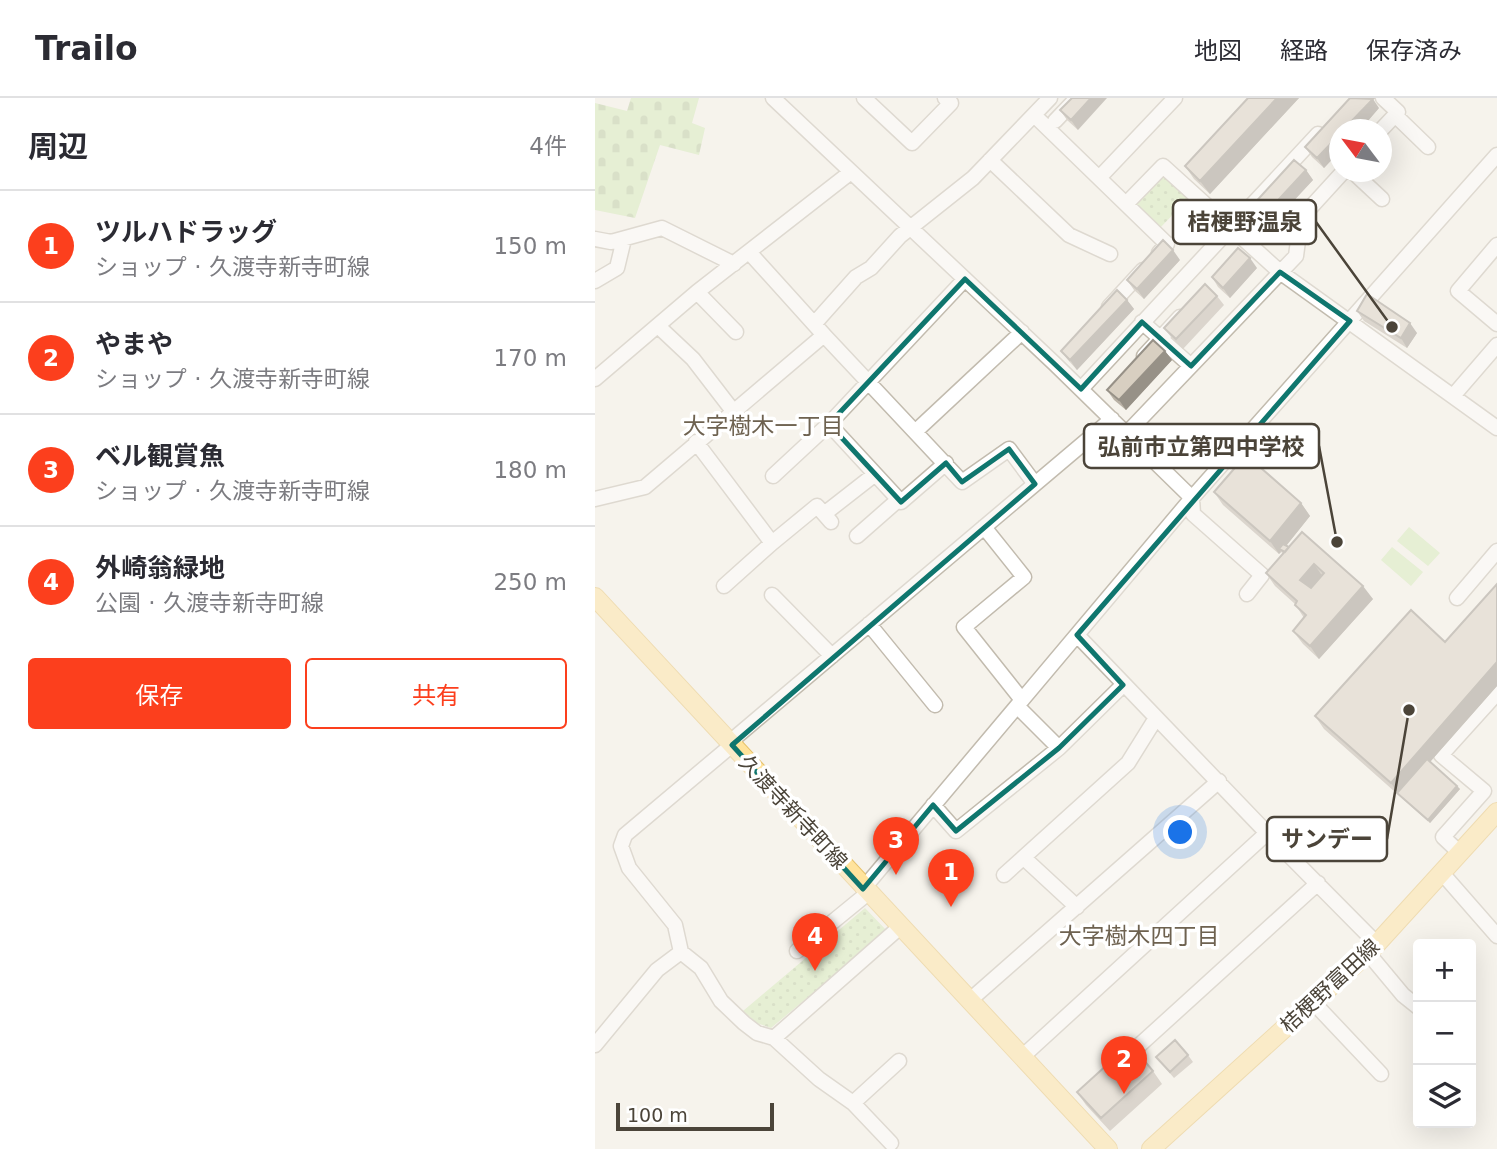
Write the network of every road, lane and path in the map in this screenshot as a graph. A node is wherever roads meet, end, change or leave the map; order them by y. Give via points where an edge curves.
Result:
1 (773, 98) edge
2 (864, 98) edge
3 (945, 98) edge
4 (1050, 98) edge
5 (1077, 98) edge
6 (1175, 98) edge
7 (1383, 98) edge
8 (1034, 115) junction
9 (1395, 115) junction
10 (1333, 118) edge
11 (1391, 119) edge
12 (1055, 121) dead end
13 (1428, 147) dead end
14 (1497, 155) edge
15 (990, 160) junction
16 (851, 172) junction
17 (1099, 178) junction
18 (1334, 182) edge
19 (1364, 182) edge
20 (1382, 199) dead end
21 (1126, 204) junction
22 (911, 228) junction
23 (1230, 228) junction
24 (595, 239) edge
25 (624, 239) junction
26 (1497, 245) edge
27 (749, 253) junction
28 (1109, 254) dead end
29 (734, 264) junction
30 (1280, 272) junction
31 (965, 279) junction
32 (595, 281) edge
33 (697, 292) junction
34 (1187, 310) edge
35 (1096, 320) edge
36 (1350, 321) junction
37 (1142, 322) junction
38 (814, 323) junction
39 (1497, 324) edge
40 (659, 327) junction
41 (736, 332) dead end
42 (1022, 332) junction
43 (824, 335) junction
44 (1160, 338) junction
45 (1497, 345) edge
46 (1070, 349) edge
47 (1055, 364) junction
48 (1191, 366) junction
49 (1132, 368) edge
50 (595, 379) edge
51 (868, 384) junction
52 (1081, 389) junction
53 (1453, 396) junction
54 (733, 411) junction
55 (1112, 419) junction
56 (829, 424) junction
57 (1496, 426) edge
58 (916, 431) junction
59 (1126, 433) junction
60 (696, 442) junction
61 (946, 463) junction
62 (874, 475) junction
63 (773, 476) dead end
64 (1035, 484) junction
65 (1192, 498) junction
66 (595, 499) edge
67 (898, 500) junction
68 (984, 527) junction
69 (857, 536) dead end
70 (772, 543) junction
71 (1497, 551) edge
72 (724, 586) dead end
73 (1247, 594) dead end
74 (772, 595) dead end
75 (595, 597) edge
76 (1457, 598) dead end
77 (869, 624) junction
78 (1077, 635) junction
79 (832, 656) junction
80 (1123, 685) junction
81 (1497, 693) edge
82 (1019, 703) junction
83 (935, 705) dead end
84 (1156, 718) junction
85 (731, 745) junction
86 (1059, 748) junction
87 (1219, 781) junction
88 (933, 805) junction
89 (1497, 812) edge
90 (1266, 834) junction
91 (1460, 853) junction
92 (1024, 858) junction
93 (1442, 873) junction
94 (1004, 875) dead end
95 (1318, 883) junction
96 (865, 891) junction
97 (1077, 906) junction
98 (900, 928) junction
99 (1497, 936) edge
100 (1372, 948) junction
101 (797, 951) dead end
102 (681, 952) junction
103 (969, 1002) junction
104 (1313, 1002) junction
105 (1413, 1003) edge
106 (774, 1038) junction
107 (595, 1045) edge
108 (1022, 1057) junction
109 (899, 1061) dead end
110 (1381, 1074) dead end
111 (1105, 1076) edge
112 (1085, 1094) edge
113 (853, 1102) junction
114 (1069, 1108) junction
115 (891, 1143) dead end
116 (1108, 1149) edge
117 (1151, 1149) edge

1 - 16 street
2 - 3 street via 912,143 951,103
4 - 8 street
5 - 12 street
6 - 17 street
7 - 9 street via 1398,112
8 - 15 street
8 - 17 street
9 - 11 street
9 - 13 street
10 - 23 street
14 - 36 street
15 - 22 street
15 - 28 street via 1069,235
16 - 22 street
16 - 27 street
17 - 21 street
18 - 30 street via 1301,218 1296,256
19 - 20 street
21 - 23 street via 1163,166 1185,178
21 - 35 street via 1167,244
22 - 31 street
22 - 38 street
23 - 30 street via 1244,248
23 - 37 street
24 - 25 street
25 - 29 street via 662,228
25 - 32 street via 618,268
26 - 39 street via 1458,291
27 - 29 street
27 - 38 street
29 - 33 street
30 - 36 street
30 - 48 street
31 - 42 street
31 - 51 street
33 - 40 street
33 - 41 street
34 - 44 street
36 - 53 street
36 - 65 street
37 - 44 street
37 - 52 street
38 - 43 street
40 - 50 street
40 - 54 street via 693,359
42 - 47 street
42 - 58 street
43 - 51 street
43 - 54 street
44 - 48 street
44 - 49 street
45 - 53 street
46 - 47 street
47 - 52 street
48 - 59 street
51 - 56 street
51 - 58 street
52 - 55 street via 1101,402
53 - 57 street
54 - 60 street
55 - 59 street
55 - 64 street
56 - 62 street
56 - 63 street
58 - 61 street
59 - 65 street
60 - 66 street via 645,487
60 - 70 street
61 - 64 street via 962,482 1009,449
61 - 67 street
62 - 67 street
62 - 70 street via 827,518 817,506
64 - 68 street
65 - 73 street via 1193,514 1262,575
65 - 78 street
67 - 69 street
68 - 77 street
68 - 82 street via 1024,577 964,627
70 - 72 street
71 - 76 street
74 - 79 street
75 - 85 main road, 久渡寺新寺町線
77 - 79 street
77 - 83 street
78 - 80 street
78 - 82 street
79 - 85 street
80 - 84 street
80 - 86 street
81 - 91 street via 1441,755 1483,791 1443,837
82 - 86 street
82 - 88 street
84 - 87 street
84 - 92 street via 1128,763
85 - 96 main road, 久渡寺新寺町線
85 - 102 street via 625,835 621,846 629,868 675,925
86 - 88 street via 956,831
87 - 90 street
87 - 97 street
88 - 96 street
89 - 91 main road, 桔梗野富田線
90 - 95 street
90 - 108 street
91 - 93 main road, 桔梗野富田線
92 - 94 street
92 - 97 street
93 - 99 street
93 - 100 main road, 桔梗野富田線
95 - 100 street
95 - 111 street
96 - 98 main road, 久渡寺新寺町線
96 - 101 street
97 - 103 street
98 - 103 main road, 久渡寺新寺町線
98 - 106 street
100 - 104 main road, 桔梗野富田線
100 - 105 street
102 - 106 street via 701,968 721,1000 744,1023
102 - 107 street via 657,970
103 - 108 main road, 久渡寺新寺町線
104 - 110 street
104 - 117 main road, 桔梗野富田線
106 - 113 street via 819,1079
108 - 114 main road, 久渡寺新寺町線
109 - 113 street
112 - 114 street
113 - 115 street
114 - 116 main road, 久渡寺新寺町線

